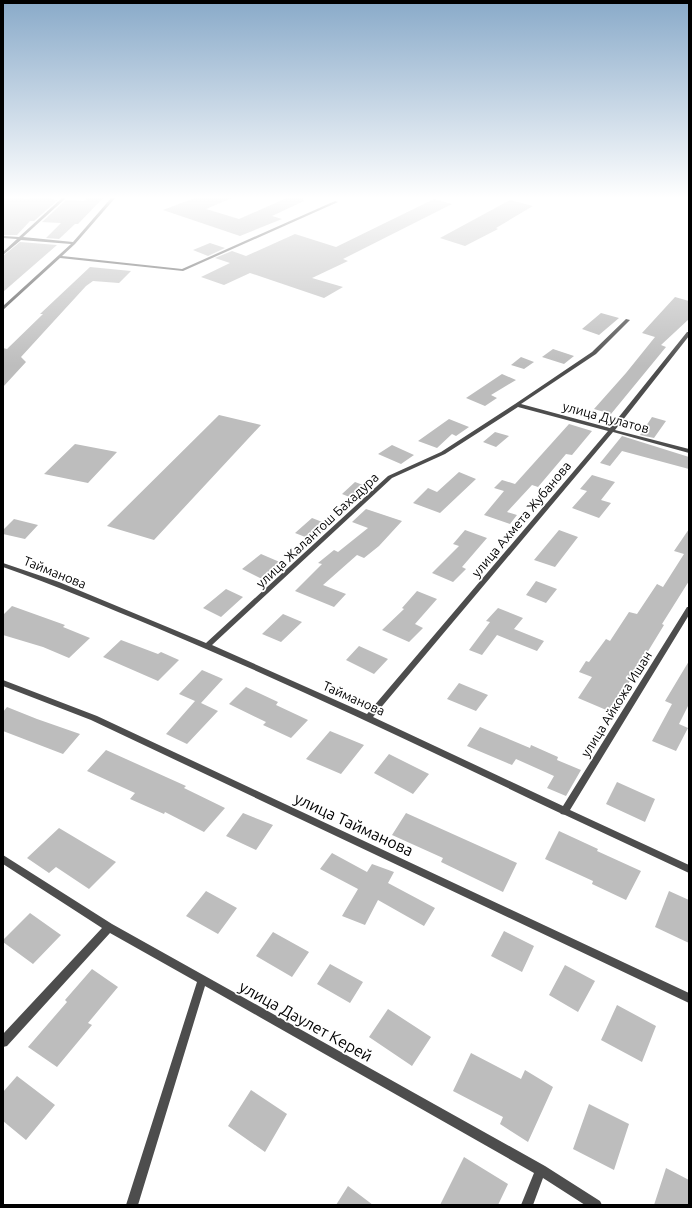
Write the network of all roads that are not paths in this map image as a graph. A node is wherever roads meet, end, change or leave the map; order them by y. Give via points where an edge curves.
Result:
1 (63, 253) edge
2 (220, 253) edge
3 (59, 257) junction
4 (3, 309) edge
5 (628, 320) dead end
6 (689, 333) edge
7 (517, 405) junction
8 (612, 430) junction
9 (689, 450) edge
10 (3, 565) edge
11 (689, 609) edge
12 (207, 646) junction
13 (3, 683) edge
14 (369, 717) junction
15 (564, 812) junction
16 (3, 859) edge
17 (689, 869) edge
18 (109, 928) junction
19 (202, 981) junction
20 (689, 998) edge
21 (3, 1042) edge
22 (541, 1170) junction
23 (132, 1205) edge
24 (527, 1205) edge
25 (596, 1205) edge

1 - 3 street
2 - 3 street via 183,270
3 - 4 street
5 - 7 street, улица Жалантош Бахадура via 594,353
6 - 8 street, улица Ахмета Жубанова
7 - 8 street, улица Дулатов
7 - 12 street, улица Жалантош Бахадура via 443,453 390,477
8 - 9 street, улица Дулатов
8 - 14 street, улица Ахмета Жубанова
10 - 12 street, Тайманова
11 - 15 street, улица Айкожа Ишан
12 - 14 street, Тайманова
13 - 20 street, улица Тайманова via 94,718
14 - 15 street, Тайманова
15 - 17 street, Тайманова
16 - 18 street, улица Даулет Керей
18 - 19 street, улица Даулет Керей
18 - 21 street
19 - 22 street, улица Даулет Керей
19 - 23 street
22 - 24 street
22 - 25 street, улица Даулет Керей

